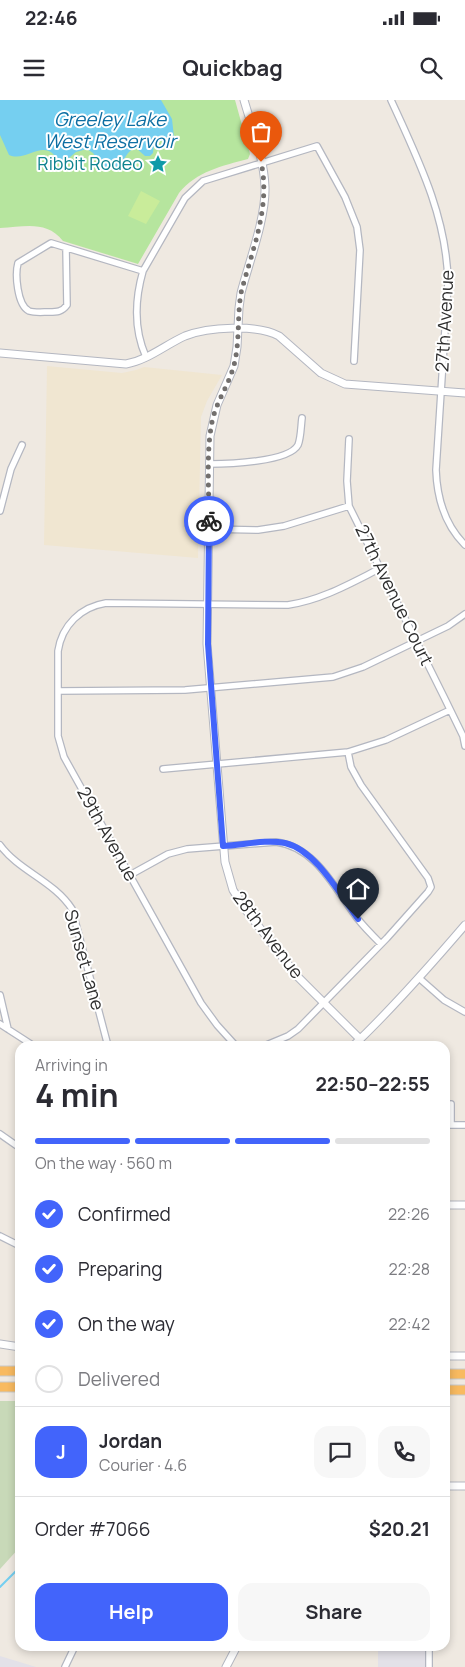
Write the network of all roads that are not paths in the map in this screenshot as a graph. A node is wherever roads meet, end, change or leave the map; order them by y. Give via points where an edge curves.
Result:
1 (244, 100) edge
2 (391, 100) edge
3 (261, 162) junction
4 (66, 248) junction
5 (143, 271) junction
6 (238, 329) junction
7 (0, 353) edge
8 (146, 358) junction
9 (354, 361) dead end
10 (440, 391) junction
11 (465, 393) edge
12 (302, 418) dead end
13 (349, 439) dead end
14 (22, 445) dead end
15 (209, 464) junction
16 (349, 506) junction
17 (0, 511) edge
18 (208, 529) junction
19 (465, 545) edge
20 (381, 568) junction
21 (208, 605) junction
22 (465, 614) edge
23 (417, 642) junction
24 (210, 688) junction
25 (58, 691) junction
26 (450, 710) junction
27 (465, 746) edge
28 (348, 752) junction
29 (217, 765) junction
30 (163, 769) dead end
31 (0, 846) edge
32 (223, 846) junction
33 (130, 875) junction
34 (465, 925) edge
35 (381, 944) junction
36 (420, 978) junction
37 (0, 995) edge
38 (324, 1002) junction
39 (465, 1012) edge
40 (0, 1024) edge
41 (8, 1029) junction
42 (360, 1039) joint
43 (26, 1041) edge
44 (107, 1041) edge
45 (231, 1041) edge
46 (276, 1041) edge
47 (451, 1104) dead end
48 (450, 1111) edge
49 (450, 1125) edge
50 (465, 1125) edge
51 (0, 1134) edge
52 (15, 1144) edge
53 (450, 1205) edge
54 (465, 1206) edge
55 (0, 1236) edge
56 (15, 1244) edge
57 (0, 1344) edge
58 (15, 1346) edge
59 (450, 1356) edge
60 (465, 1356) edge
61 (0, 1371) edge
62 (15, 1371) edge
63 (450, 1374) edge
64 (465, 1374) edge
65 (0, 1387) edge
66 (15, 1388) edge
67 (450, 1390) edge
68 (465, 1390) edge
69 (450, 1486) edge
70 (465, 1486) edge
71 (73, 1651) edge
72 (234, 1651) edge
73 (429, 1651) edge
74 (66, 1667) edge
75 (226, 1667) edge
76 (429, 1667) edge

1 - 3 street, 28th Avenue
2 - 10 street, 27th Avenue via 421,166 446,244 448,283
3 - 5 street via 206,179 191,191
3 - 6 street, 28th Avenue via 265,199 241,293
3 - 9 street via 317,146 345,196 354,216 360,250
4 - 4 street via 51,243 18,263 17,287 28,310 64,310 67,305
4 - 5 street
5 - 8 street via 137,319
6 - 8 street via 197,332
6 - 10 street via 273,333 321,373 345,384
6 - 15 street, 28th Avenue via 234,366 212,420
7 - 8 street via 116,364
10 - 11 street
10 - 19 street, 27th Avenue via 438,495 451,527
12 - 15 street via 298,444 290,452 238,464
13 - 16 street, 27th Avenue Court
14 - 17 street via 10,470
15 - 18 street, 28th Avenue
16 - 18 street via 284,526 258,530
16 - 20 street, 27th Avenue Court
18 - 21 street, 28th Avenue
20 - 21 street via 328,594 301,603
20 - 23 street, 27th Avenue Court
21 - 24 street, 28th Avenue
21 - 25 street, 29th Avenue via 106,603 87,608 70,623 61,637
22 - 23 street
23 - 24 street via 363,668 333,677
23 - 26 street, 27th Avenue Court
24 - 25 street
24 - 29 street, 28th Avenue
25 - 33 street, 29th Avenue via 58,736 64,757
26 - 27 street, 27th Avenue Court
26 - 28 street via 386,740
28 - 29 street
28 - 35 street via 361,786 428,878 431,887
29 - 30 street
29 - 32 street, 28th Avenue
31 - 44 street, Sunset Lane via 56,891 72,909
32 - 33 street via 173,852
32 - 35 street via 276,842 300,850 319,867
32 - 38 street, 28th Avenue via 229,878 239,900 288,965
33 - 45 street, 29th Avenue via 201,1003
34 - 36 street
35 - 38 street
36 - 39 street via 444,1000
36 - 42 street
37 - 41 street
38 - 42 street, 28th Avenue
38 - 46 street via 298,1029
40 - 41 street
41 - 43 street
47 - 48 street
49 - 50 street
51 - 52 street
53 - 54 street
55 - 56 street
57 - 58 street
59 - 60 street
61 - 62 highway
63 - 64 highway
65 - 66 highway
67 - 68 highway
69 - 70 street
71 - 74 street
72 - 75 street
73 - 76 street

